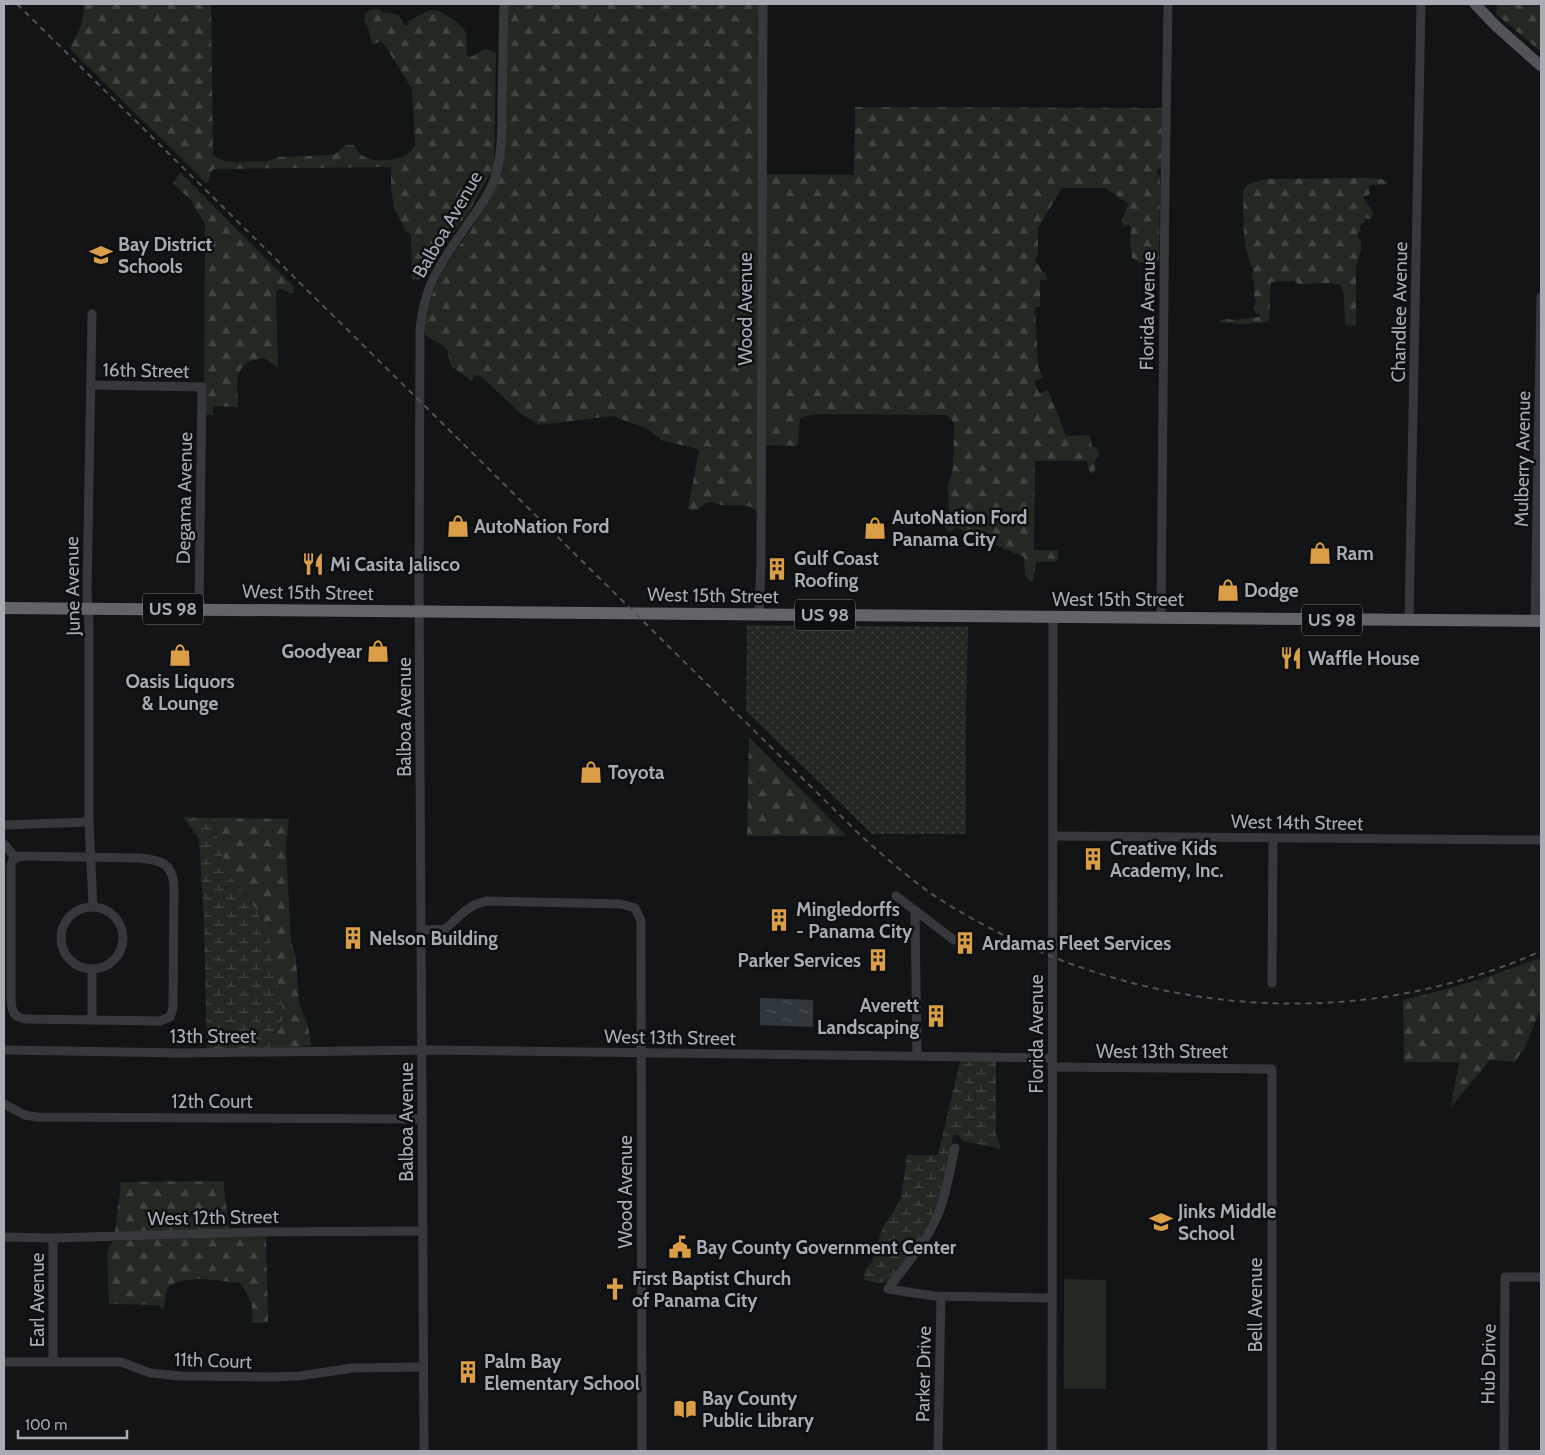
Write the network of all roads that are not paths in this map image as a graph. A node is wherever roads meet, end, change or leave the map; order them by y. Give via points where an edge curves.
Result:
1 (504, 4) edge
2 (762, 4) edge
3 (1168, 4) edge
4 (1421, 4) edge
5 (1475, 4) edge
6 (1541, 66) edge
7 (1541, 297) edge
8 (92, 314) dead end
9 (91, 385) junction
10 (202, 387) joint
11 (4, 608) edge
12 (88, 608) junction
13 (199, 609) junction
14 (419, 611) junction
15 (758, 615) junction
16 (1054, 617) junction
17 (1161, 618) junction
18 (1409, 620) junction
19 (1538, 621) edge
20 (90, 822) junction
21 (4, 825) edge
22 (1053, 836) junction
23 (1273, 839) junction
24 (1541, 840) edge
25 (4, 844) edge
26 (16, 858) junction
27 (91, 858) junction
28 (896, 896) dead end
29 (93, 908) junction
30 (915, 910) junction
31 (421, 930) junction
32 (954, 940) dead end
33 (92, 969) junction
34 (1272, 983) dead end
35 (92, 1020) junction
36 (4, 1050) edge
37 (422, 1050) junction
38 (640, 1053) junction
39 (917, 1056) junction
40 (1052, 1062) junction
41 (1272, 1069) joint
42 (4, 1104) edge
43 (422, 1119) junction
44 (954, 1148) dead end
45 (423, 1231) junction
46 (4, 1237) edge
47 (54, 1238) junction
48 (1541, 1277) edge
49 (941, 1297) junction
50 (1052, 1298) junction
51 (54, 1361) junction
52 (4, 1362) edge
53 (424, 1367) junction
54 (424, 1451) edge
55 (642, 1451) edge
56 (938, 1451) edge
57 (1052, 1451) edge
58 (1272, 1451) edge
59 (1504, 1451) edge

1 - 14 street, Balboa Avenue via 502,131 497,169 485,198 435,274 422,310
2 - 15 street, Wood Avenue via 761,560
3 - 17 street, Florida Avenue
4 - 18 street, Chandlee Avenue
5 - 6 main road
7 - 19 street, Mulberry Avenue
8 - 9 street, June Avenue
9 - 10 street, 16th Street
9 - 12 street, June Avenue
10 - 13 street, Degama Avenue
11 - 12 highway, West 15th Street / US 98
12 - 13 highway, West 15th Street / US 98
12 - 20 street, June Avenue
13 - 14 highway, West 15th Street / US 98
14 - 15 highway, West 15th Street / US 98
14 - 31 street, Balboa Avenue
15 - 16 highway, West 15th Street / US 98
16 - 17 highway, West 15th Street / US 98
16 - 22 street, Florida Avenue
17 - 18 highway, West 15th Street / US 98
18 - 19 highway, West 15th Street / US 98
20 - 21 street
20 - 27 street, June Avenue
22 - 23 street, West 14th Street
22 - 40 street, Florida Avenue
23 - 24 street, West 14th Street
23 - 34 street
25 - 26 street
26 - 27 street
26 - 35 street via 11,866 12,1012 16,1017 26,1019
27 - 29 street, June Avenue
27 - 35 street via 157,860 170,870 174,885 172,1014 160,1021
28 - 30 street
29 - 33 street via 116,918 123,937 122,947 115,958 102,967
29 - 33 street via 79,911 69,918 62,938 70,961
30 - 32 street
30 - 39 street
31 - 37 street, Balboa Avenue
31 - 38 street, Wood Avenue via 445,929 474,905 486,901 621,904 635,908 641,922
33 - 35 street
36 - 37 street, 13th Street via 182,1053
37 - 38 street, West 13th Street
37 - 43 street, Balboa Avenue
38 - 39 street, West 13th Street
38 - 55 street, Wood Avenue
39 - 40 street, West 13th Street
40 - 41 street, West 13th Street
40 - 50 street, Florida Avenue
41 - 58 street, Bell Avenue
42 - 43 street, 12th Court via 25,1115 37,1116
43 - 45 street, Balboa Avenue
44 - 49 street via 936,1218 888,1289
45 - 47 street, West 12th Street
45 - 53 street, Balboa Avenue
46 - 47 street, West 12th Street
47 - 51 street, Earl Avenue
48 - 59 street, Hub Drive via 1505,1277
49 - 50 street
49 - 56 street, Parker Drive
50 - 57 street, Florida Avenue
51 - 52 street, 11th Court
51 - 53 street, 11th Court via 121,1362 150,1373 180,1376 299,1376 353,1368
53 - 54 street, Balboa Avenue

